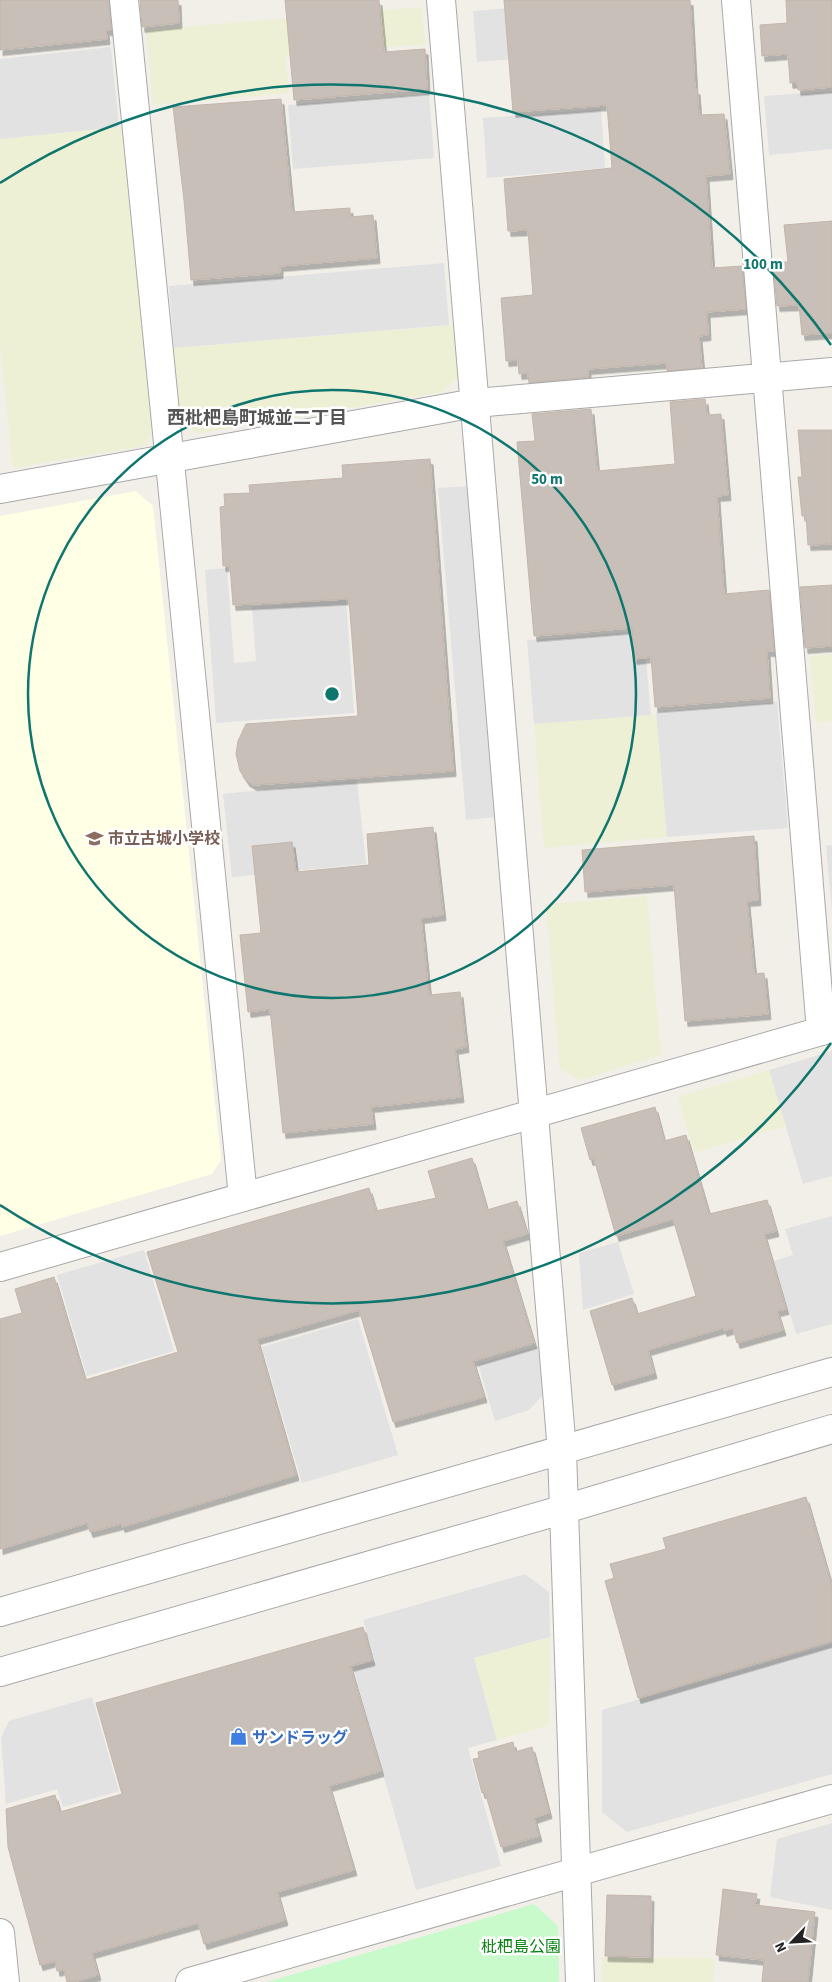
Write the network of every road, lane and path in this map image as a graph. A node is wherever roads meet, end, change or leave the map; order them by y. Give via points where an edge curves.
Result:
1 (124, 0) edge
2 (441, 0) edge
3 (736, 0) edge
4 (832, 372) edge
5 (768, 377) junction
6 (475, 403) junction
7 (169, 459) junction
8 (0, 489) edge
9 (827, 1030) edge
10 (534, 1113) junction
11 (243, 1197) junction
12 (0, 1267) edge
13 (832, 1372) edge
14 (832, 1429) edge
15 (562, 1451) junction
16 (565, 1509) junction
17 (0, 1612) edge
18 (0, 1672) edge
19 (832, 1798) edge
20 (576, 1871) junction
21 (0, 1933) edge
22 (5, 1982) edge
23 (190, 1982) edge
24 (580, 1982) edge

1 - 7 street
2 - 6 street
3 - 5 street
4 - 5 street
5 - 6 street
5 - 9 street
6 - 7 street
6 - 10 street
7 - 8 street
7 - 11 street
9 - 10 street
10 - 11 street
10 - 15 street
11 - 12 street
13 - 15 street
14 - 16 street
15 - 16 street
15 - 17 street
16 - 18 street
16 - 20 street
19 - 20 street
20 - 23 street
20 - 24 street
21 - 22 street

